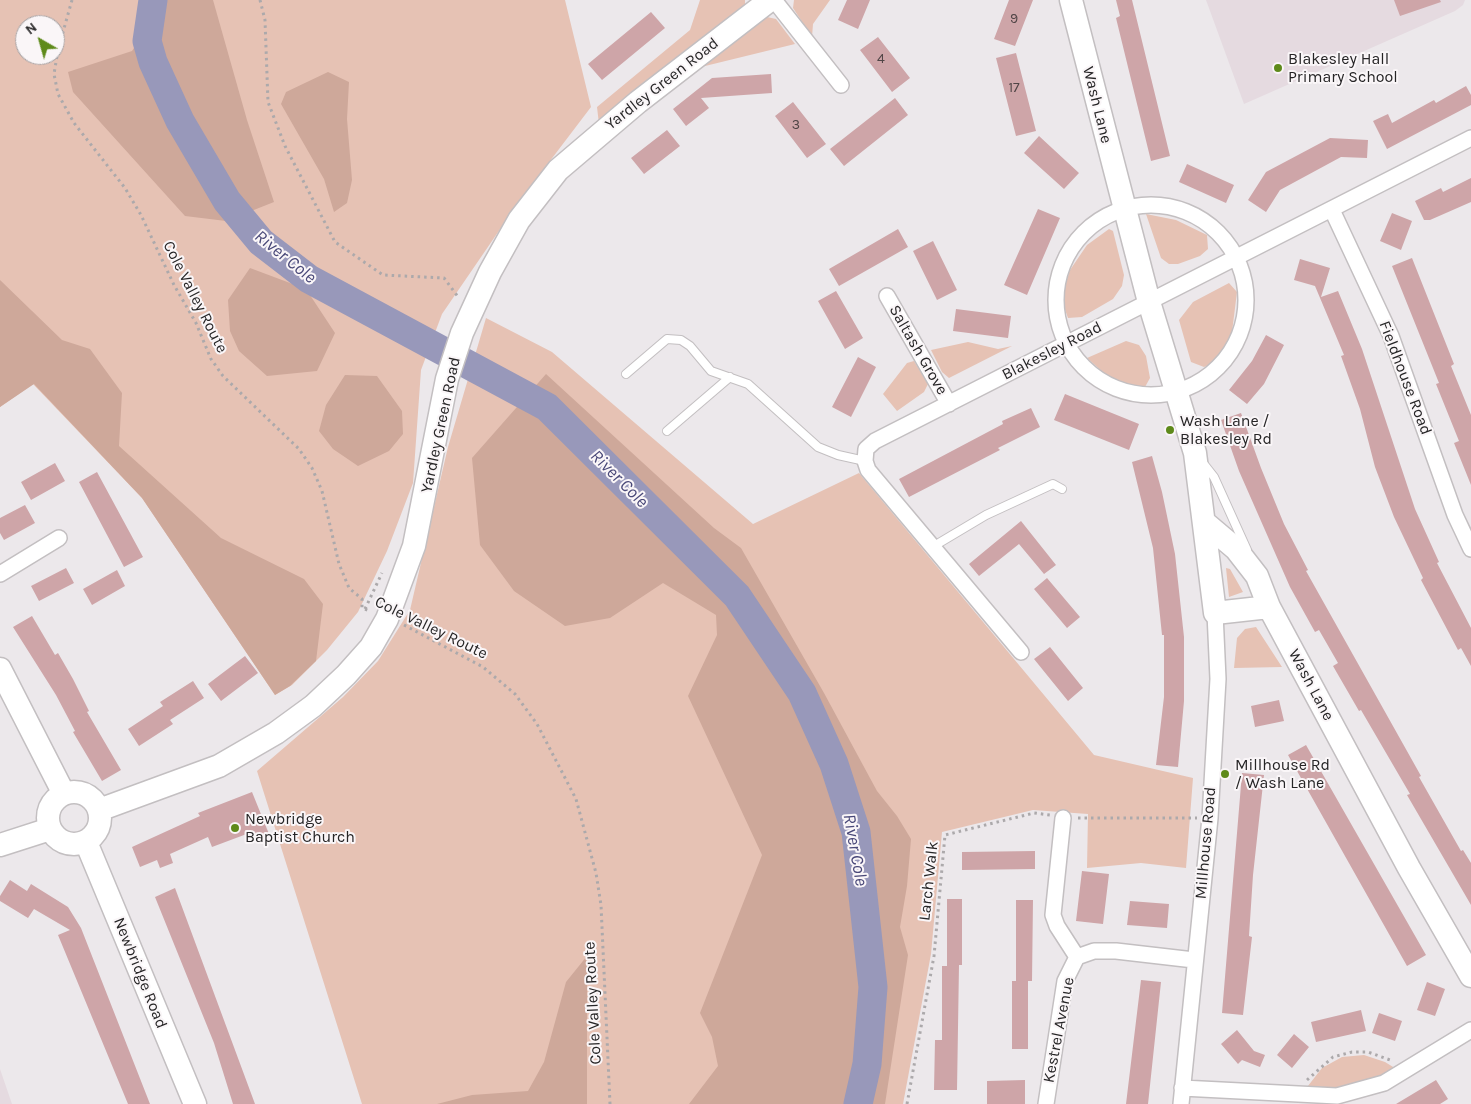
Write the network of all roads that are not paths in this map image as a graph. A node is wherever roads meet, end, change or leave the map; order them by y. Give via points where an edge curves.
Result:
1 (770, 0) edge
2 (774, 0) edge
3 (1071, 0) edge
4 (841, 85) dead end
5 (1471, 138) edge
6 (1124, 209) junction
7 (1332, 210) junction
8 (1237, 257) junction
9 (887, 296) dead end
10 (1149, 302) junction
11 (1065, 344) junction
12 (626, 374) dead end
13 (730, 377) junction
14 (1175, 393) junction
15 (949, 404) junction
16 (667, 430) dead end
17 (1195, 454) junction
18 (865, 460) junction
19 (1062, 489) dead end
20 (1204, 522) junction
21 (59, 538) dead end
22 (934, 546) junction
23 (1471, 549) edge
24 (1251, 566) junction
25 (0, 574) edge
26 (1269, 607) junction
27 (1215, 613) junction
28 (1022, 652) dead end
29 (0, 670) edge
30 (64, 794) junction
31 (99, 810) junction
32 (1063, 818) road end
33 (50, 829) junction
34 (86, 842) junction
35 (0, 845) edge
36 (1077, 957) junction
37 (1194, 960) junction
38 (1471, 976) edge
39 (1471, 1030) edge
40 (1182, 1088) junction
41 (195, 1104) edge
42 (1046, 1104) edge
43 (1181, 1104) edge

1 - 31 street, Yardley Green Road via 638,102 558,170 519,220 462,332 447,379 414,546 387,619 371,646 313,706 276,733 219,766
2 - 4 street
3 - 6 street, Wash Lane
5 - 7 street, Blakesley Road
6 - 8 street via 1153,206 1181,210 1214,230
6 - 10 street, Wash Lane
6 - 11 street via 1090,227 1066,256 1056,292 1056,312
7 - 8 street, Blakesley Road
7 - 23 street, Fieldhouse Road via 1391,336 1455,514
8 - 10 street, Blakesley Road
8 - 14 street via 1246,296 1241,332 1233,349 1208,377
9 - 15 street, Saltash Grove
10 - 11 street, Blakesley Road
10 - 14 street, Wash Lane
11 - 14 street via 1095,378 1114,388 1154,396
11 - 15 street, Blakesley Road
12 - 13 lane via 668,339 681,340 711,371
13 - 16 lane
13 - 18 lane via 748,384 818,447 838,456
14 - 17 street, Wash Lane
15 - 18 street, Blakesley Road via 874,441 866,449
17 - 20 street, Wash Lane
17 - 24 lane via 1214,477 1249,553
18 - 22 street via 868,470
19 - 22 lane via 1053,484 986,515
20 - 24 street, Wash Lane
20 - 27 street, Millhouse Road
21 - 25 street
22 - 28 street
24 - 26 street, Wash Lane
26 - 27 street
26 - 38 street, Wash Lane
27 - 37 street, Millhouse Road via 1218,679 1210,818
29 - 30 street
30 - 31 street via 79,792 96,802
30 - 33 street via 48,812
31 - 34 street via 97,831
32 - 36 street via 1052,915
33 - 34 street via 57,839 66,844
33 - 35 street
34 - 41 street, Newbridge Road
36 - 37 street, Kestrel Avenue via 1094,951 1116,951
36 - 42 street, Kestrel Avenue via 1065,981
37 - 40 street, Millhouse Road
39 - 40 street via 1384,1084 1337,1096
40 - 43 street, Millhouse Road

